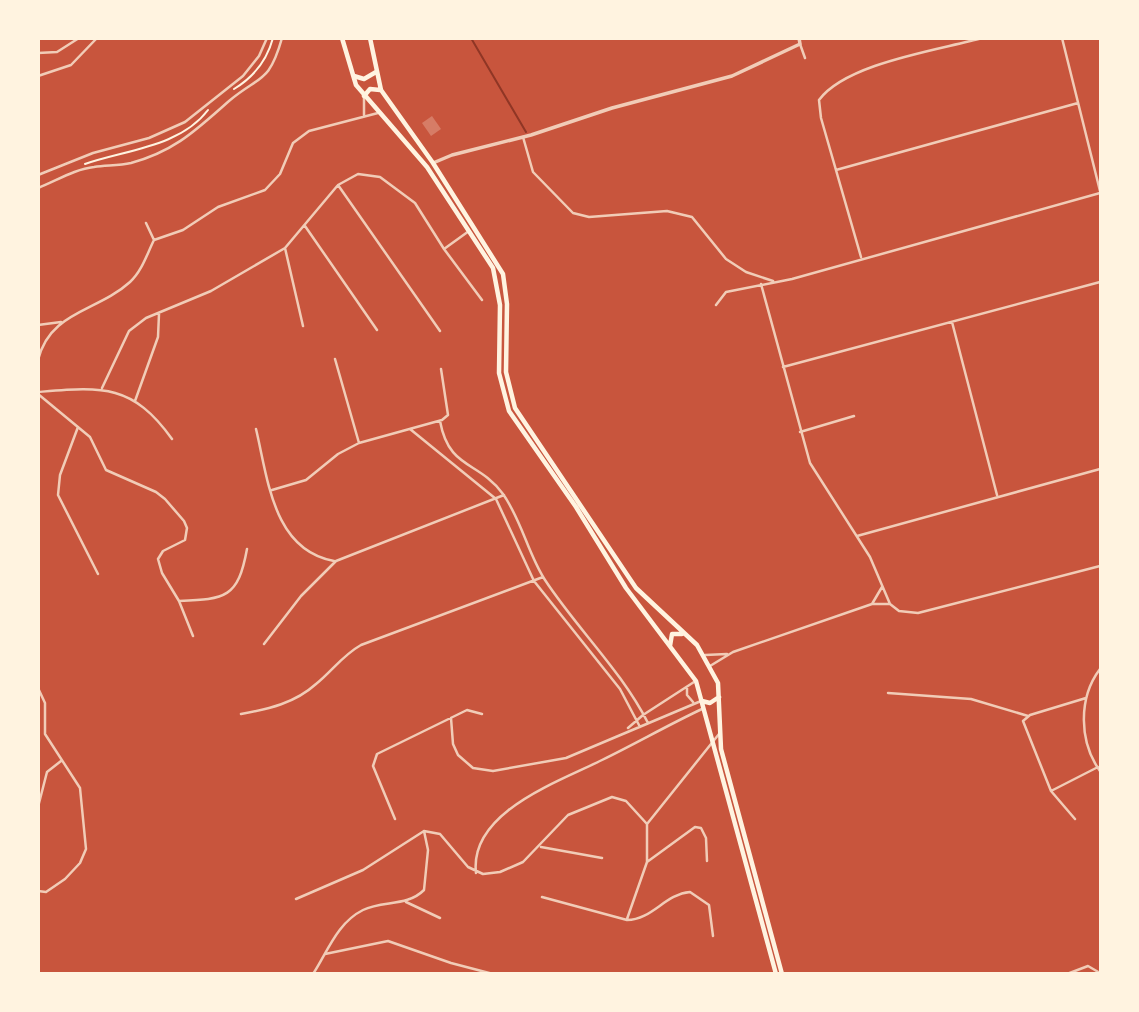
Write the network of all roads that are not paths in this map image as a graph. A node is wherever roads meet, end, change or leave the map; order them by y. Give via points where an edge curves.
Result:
1 (79, 38) edge
2 (97, 38) edge
3 (158, 38) edge
4 (177, 38) edge
5 (267, 38) edge
6 (282, 38) edge
7 (342, 38) edge
8 (370, 38) edge
9 (799, 38) edge
10 (982, 38) edge
11 (1062, 38) edge
12 (800, 44) junction
13 (38, 53) edge
14 (805, 58) dead end
15 (376, 72) junction
16 (351, 73) junction
17 (38, 76) edge
18 (381, 90) junction
19 (364, 96) junction
20 (388, 101) junction
21 (1078, 103) junction
22 (380, 112) junction
23 (364, 116) junction
24 (523, 137) junction
25 (433, 163) junction
26 (836, 170) junction
27 (38, 175) edge
28 (338, 185) junction
29 (38, 188) edge
30 (1101, 192) edge
31 (146, 223) dead end
32 (305, 226) junction
33 (469, 231) junction
34 (154, 240) junction
35 (285, 248) junction
36 (444, 249) junction
37 (862, 258) junction
38 (776, 282) junction
39 (1101, 282) edge
40 (761, 284) junction
41 (482, 300) dead end
42 (716, 305) dead end
43 (159, 312) junction
44 (61, 322) junction
45 (951, 323) junction
46 (38, 325) edge
47 (303, 326) dead end
48 (377, 330) dead end
49 (440, 331) dead end
50 (335, 359) dead end
51 (38, 360) edge
52 (783, 367) junction
53 (441, 369) dead end
54 (102, 388) junction
55 (38, 393) edge
56 (135, 401) junction
57 (854, 416) dead end
58 (440, 421) junction
59 (78, 428) junction
60 (256, 429) dead end
61 (410, 429) junction
62 (800, 432) junction
63 (172, 439) dead end
64 (359, 443) junction
65 (1101, 469) edge
66 (272, 490) junction
67 (504, 495) junction
68 (997, 495) junction
69 (496, 499) junction
70 (857, 536) junction
71 (247, 549) dead end
72 (336, 561) junction
73 (1101, 566) edge
74 (98, 574) dead end
75 (543, 577) junction
76 (534, 581) junction
77 (882, 587) junction
78 (179, 601) junction
79 (872, 604) junction
80 (890, 604) junction
81 (686, 635) junction
82 (193, 636) dead end
83 (264, 644) dead end
84 (670, 647) junction
85 (733, 652) junction
86 (705, 655) junction
87 (710, 666) junction
88 (1101, 669) edge
89 (695, 681) junction
90 (38, 688) edge
91 (687, 688) junction
92 (888, 693) dead end
93 (720, 695) junction
94 (1086, 698) junction
95 (701, 701) junction
96 (693, 702) junction
97 (703, 708) junction
98 (241, 714) dead end
99 (482, 714) dead end
100 (643, 715) junction
101 (1028, 716) junction
102 (451, 718) junction
103 (637, 720) junction
104 (648, 723) junction
105 (640, 727) junction
106 (626, 730) junction
107 (719, 734) junction
108 (711, 744) junction
109 (61, 761) junction
110 (1099, 769) edge
111 (1051, 791) junction
112 (38, 807) edge
113 (395, 819) dead end
114 (1075, 819) dead end
115 (647, 824) junction
116 (424, 831) junction
117 (541, 847) junction
118 (602, 858) dead end
119 (707, 861) dead end
120 (647, 862) junction
121 (476, 873) junction
122 (38, 891) edge
123 (542, 897) dead end
124 (296, 899) dead end
125 (406, 902) junction
126 (440, 918) dead end
127 (627, 920) junction
128 (713, 936) dead end
129 (325, 954) junction
130 (1101, 973) edge
131 (313, 974) edge
132 (493, 974) edge
133 (776, 974) edge
134 (782, 974) edge
135 (1066, 974) edge

1 - 13 street via 61,51
2 - 17 street via 71,65
3 - 4 street
5 - 27 street via 253,66 185,122
6 - 29 street via 271,69 260,82 228,102 196,132 132,163 93,167
7 - 16 main road
8 - 15 main road
9 - 12 street
10 - 26 street via 851,76 826,92 819,100
11 - 21 street
12 - 14 street
12 - 24 street via 732,76
15 - 16 main road via 364,79
15 - 18 main road
16 - 19 main road
18 - 19 main road via 370,89
18 - 20 main road
19 - 22 main road
19 - 23 street
20 - 22 main road
20 - 25 main road
21 - 26 street
21 - 30 street
22 - 23 street
22 - 33 main road via 427,167
23 - 34 street via 309,131 293,144 280,174 265,190 218,207 183,230
24 - 25 street
24 - 38 street via 533,172 576,215 667,211 692,217 726,259
25 - 81 main road via 503,274 506,372 516,408 636,588
26 - 37 street
28 - 32 street
28 - 36 street via 358,174 390,183 415,203
28 - 49 street
30 - 37 street
31 - 34 street
32 - 35 street
32 - 48 street
33 - 36 street
33 - 84 main road via 498,282 499,373 509,411
34 - 44 street via 131,281 109,298
35 - 43 street via 211,291
35 - 47 street
36 - 41 street
37 - 38 street
38 - 40 street
39 - 45 street
40 - 42 street via 726,292
40 - 52 street
43 - 54 street via 128,331
43 - 56 street via 158,337
44 - 46 street
44 - 51 street via 50,331
45 - 52 street
45 - 68 street
50 - 64 street
52 - 62 street
53 - 58 street via 448,415
54 - 55 street
54 - 56 street
55 - 59 street
56 - 63 street via 157,418
57 - 62 street
58 - 61 street
58 - 67 street via 447,448
59 - 74 street via 60,475 58,495
59 - 78 street via 96,444 106,470 156,492 184,521 185,540 163,551 158,559
60 - 66 street
61 - 64 street
61 - 69 street
62 - 70 street via 810,463
64 - 66 street via 306,480
65 - 68 street
66 - 72 street via 280,520 293,542 316,556
67 - 69 street
67 - 75 street
68 - 70 street
69 - 72 street
69 - 76 street
70 - 77 street
71 - 78 street via 243,574 234,589 217,598
72 - 83 street via 301,596
73 - 80 street via 918,613 899,611
75 - 76 street
75 - 100 street via 630,691
76 - 98 street via 361,645 298,697
76 - 103 street via 620,689
77 - 79 street
77 - 80 street
78 - 82 street
79 - 80 street
79 - 85 street
81 - 84 main road via 672,634
81 - 86 main road
84 - 89 main road
85 - 86 street
85 - 87 street
86 - 87 main road
87 - 93 main road
88 - 94 street
89 - 91 street
89 - 95 main road
90 - 109 street via 44,703 45,734
91 - 96 street
91 - 100 street
92 - 101 street via 971,699
93 - 95 main road via 714,702
93 - 107 main road
94 - 101 street
94 - 110 street via 1087,744
95 - 96 street
95 - 97 main road
96 - 104 street
97 - 108 main road
97 - 121 street via 528,795 484,835 475,855
99 - 102 street via 467,710
100 - 103 street
100 - 104 street
101 - 111 street via 1024,725
102 - 106 street via 458,755 483,770 566,758
102 - 113 street via 374,758 375,772
103 - 105 street
103 - 106 street
104 - 105 street
105 - 106 street
107 - 108 street
107 - 134 main road
108 - 115 street
108 - 133 main road
109 - 112 street via 47,772
109 - 122 street via 80,788 86,849 65,879 46,892
110 - 111 street
111 - 114 street
115 - 117 street via 626,801 612,797 568,815
115 - 120 street
116 - 121 street via 440,834
116 - 124 street via 363,870
116 - 125 street via 428,850 424,890
117 - 118 street
117 - 121 street via 511,868
119 - 120 street via 705,833 695,827
120 - 127 street
123 - 127 street
125 - 126 street
125 - 129 street via 376,905 356,914 341,927
127 - 128 street via 642,918 674,895 690,892 709,905
129 - 131 street
129 - 132 street via 388,941
130 - 135 street via 1088,966

